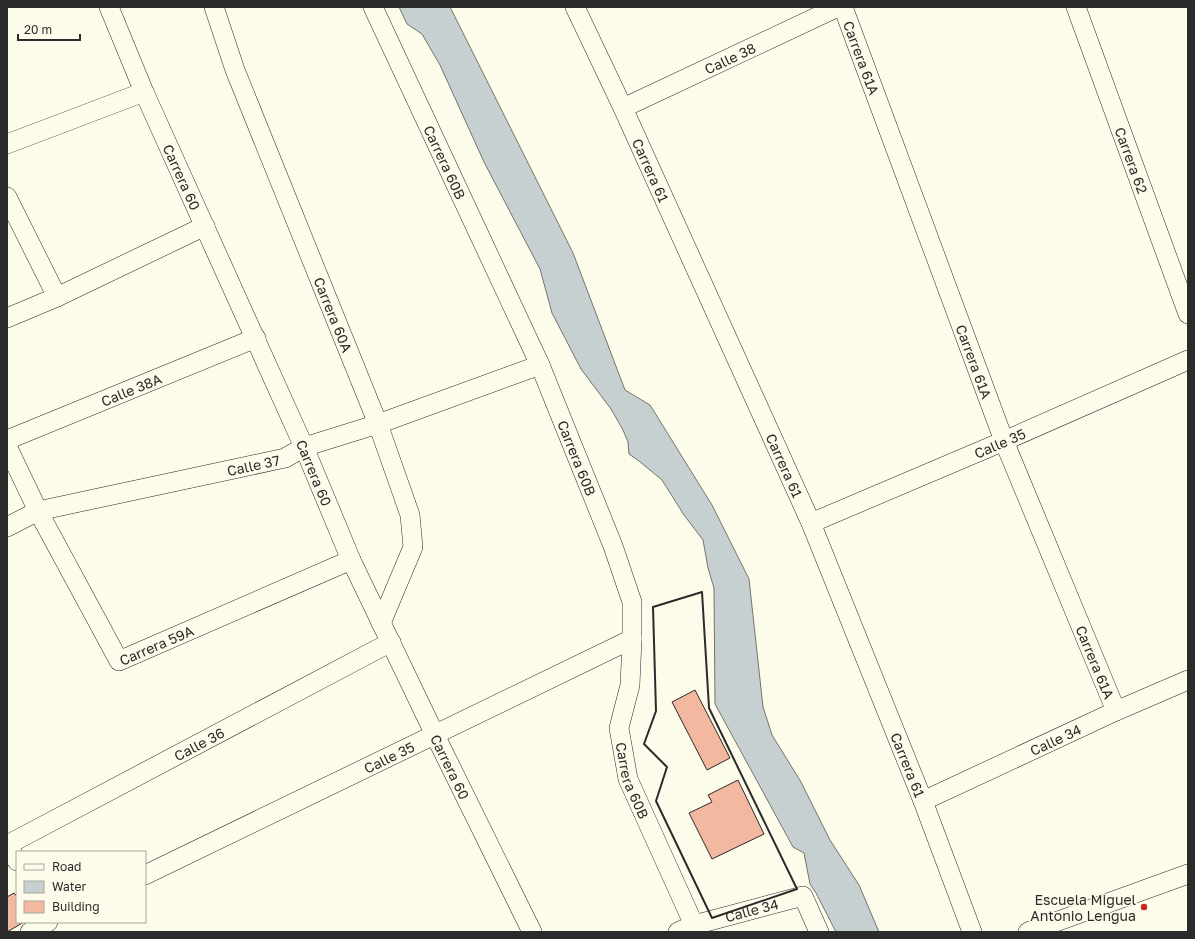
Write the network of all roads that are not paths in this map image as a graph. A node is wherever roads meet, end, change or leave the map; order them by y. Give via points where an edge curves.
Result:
1 (109, 7) edge
2 (214, 7) edge
3 (373, 7) edge
4 (576, 7) edge
5 (838, 7) edge
6 (843, 7) edge
7 (1076, 7) edge
8 (144, 92) junction
9 (623, 108) junction
10 (7, 144) edge
11 (7, 197) edge
12 (205, 226) junction
13 (57, 298) junction
14 (1188, 314) edge
15 (7, 318) edge
16 (256, 338) junction
17 (1188, 360) edge
18 (540, 365) junction
19 (378, 424) junction
20 (7, 440) edge
21 (1004, 441) junction
22 (7, 446) edge
23 (304, 447) junction
24 (38, 511) junction
25 (811, 523) junction
26 (7, 527) edge
27 (351, 560) junction
28 (381, 623) junction
29 (632, 639) junction
30 (391, 642) junction
31 (1188, 680) edge
32 (1116, 711) junction
33 (435, 734) junction
34 (923, 801) junction
35 (10, 849) edge
36 (1188, 874) edge
37 (146, 875) edge
38 (46, 923) edge
39 (54, 923) edge
40 (686, 929) edge
41 (30, 932) edge
42 (59, 932) edge
43 (532, 932) edge
44 (819, 932) edge
45 (972, 932) edge
46 (1028, 932) edge

1 - 8 street, Carrera 60
2 - 19 street, Carrera 60A via 235,70
3 - 18 street, Carrera 60B
4 - 9 street, Carrera 61
5 - 9 street, Calle 38
6 - 21 street, Carrera 61A
7 - 14 street, Carrera 62
8 - 10 street
8 - 12 street, Carrera 60
9 - 25 street, Carrera 61
11 - 13 street
12 - 13 street
12 - 16 street, Carrera 60
13 - 15 street
16 - 20 street, Calle 38A
16 - 23 street, Carrera 60
17 - 21 street, Calle 35
18 - 19 street, Calle 37
18 - 29 street, Carrera 60B via 613,546 632,602
19 - 23 street, Calle 37
19 - 28 street, Carrera 60A via 410,515 413,547
21 - 25 street, Calle 35
21 - 32 street, Carrera 61A
22 - 24 street, Carrera 59A
23 - 24 street, Calle 37 via 285,458
23 - 27 street, Carrera 60
24 - 26 street, Calle 37
24 - 27 street, Carrera 59A via 119,661
25 - 34 street, Carrera 61
27 - 28 street, Carrera 60
28 - 30 street, Carrera 60
29 - 33 street, Calle 35
29 - 40 street, Carrera 60B via 630,685 619,728 628,779
30 - 33 street, Carrera 60
30 - 35 street, Calle 36
31 - 32 street, Calle 34
32 - 34 street, Calle 34
33 - 37 street, Calle 35
33 - 43 street, Carrera 60
34 - 45 street, Carrera 61
36 - 46 street
38 - 41 street
39 - 42 street
40 - 44 street, Calle 34 via 803,896

